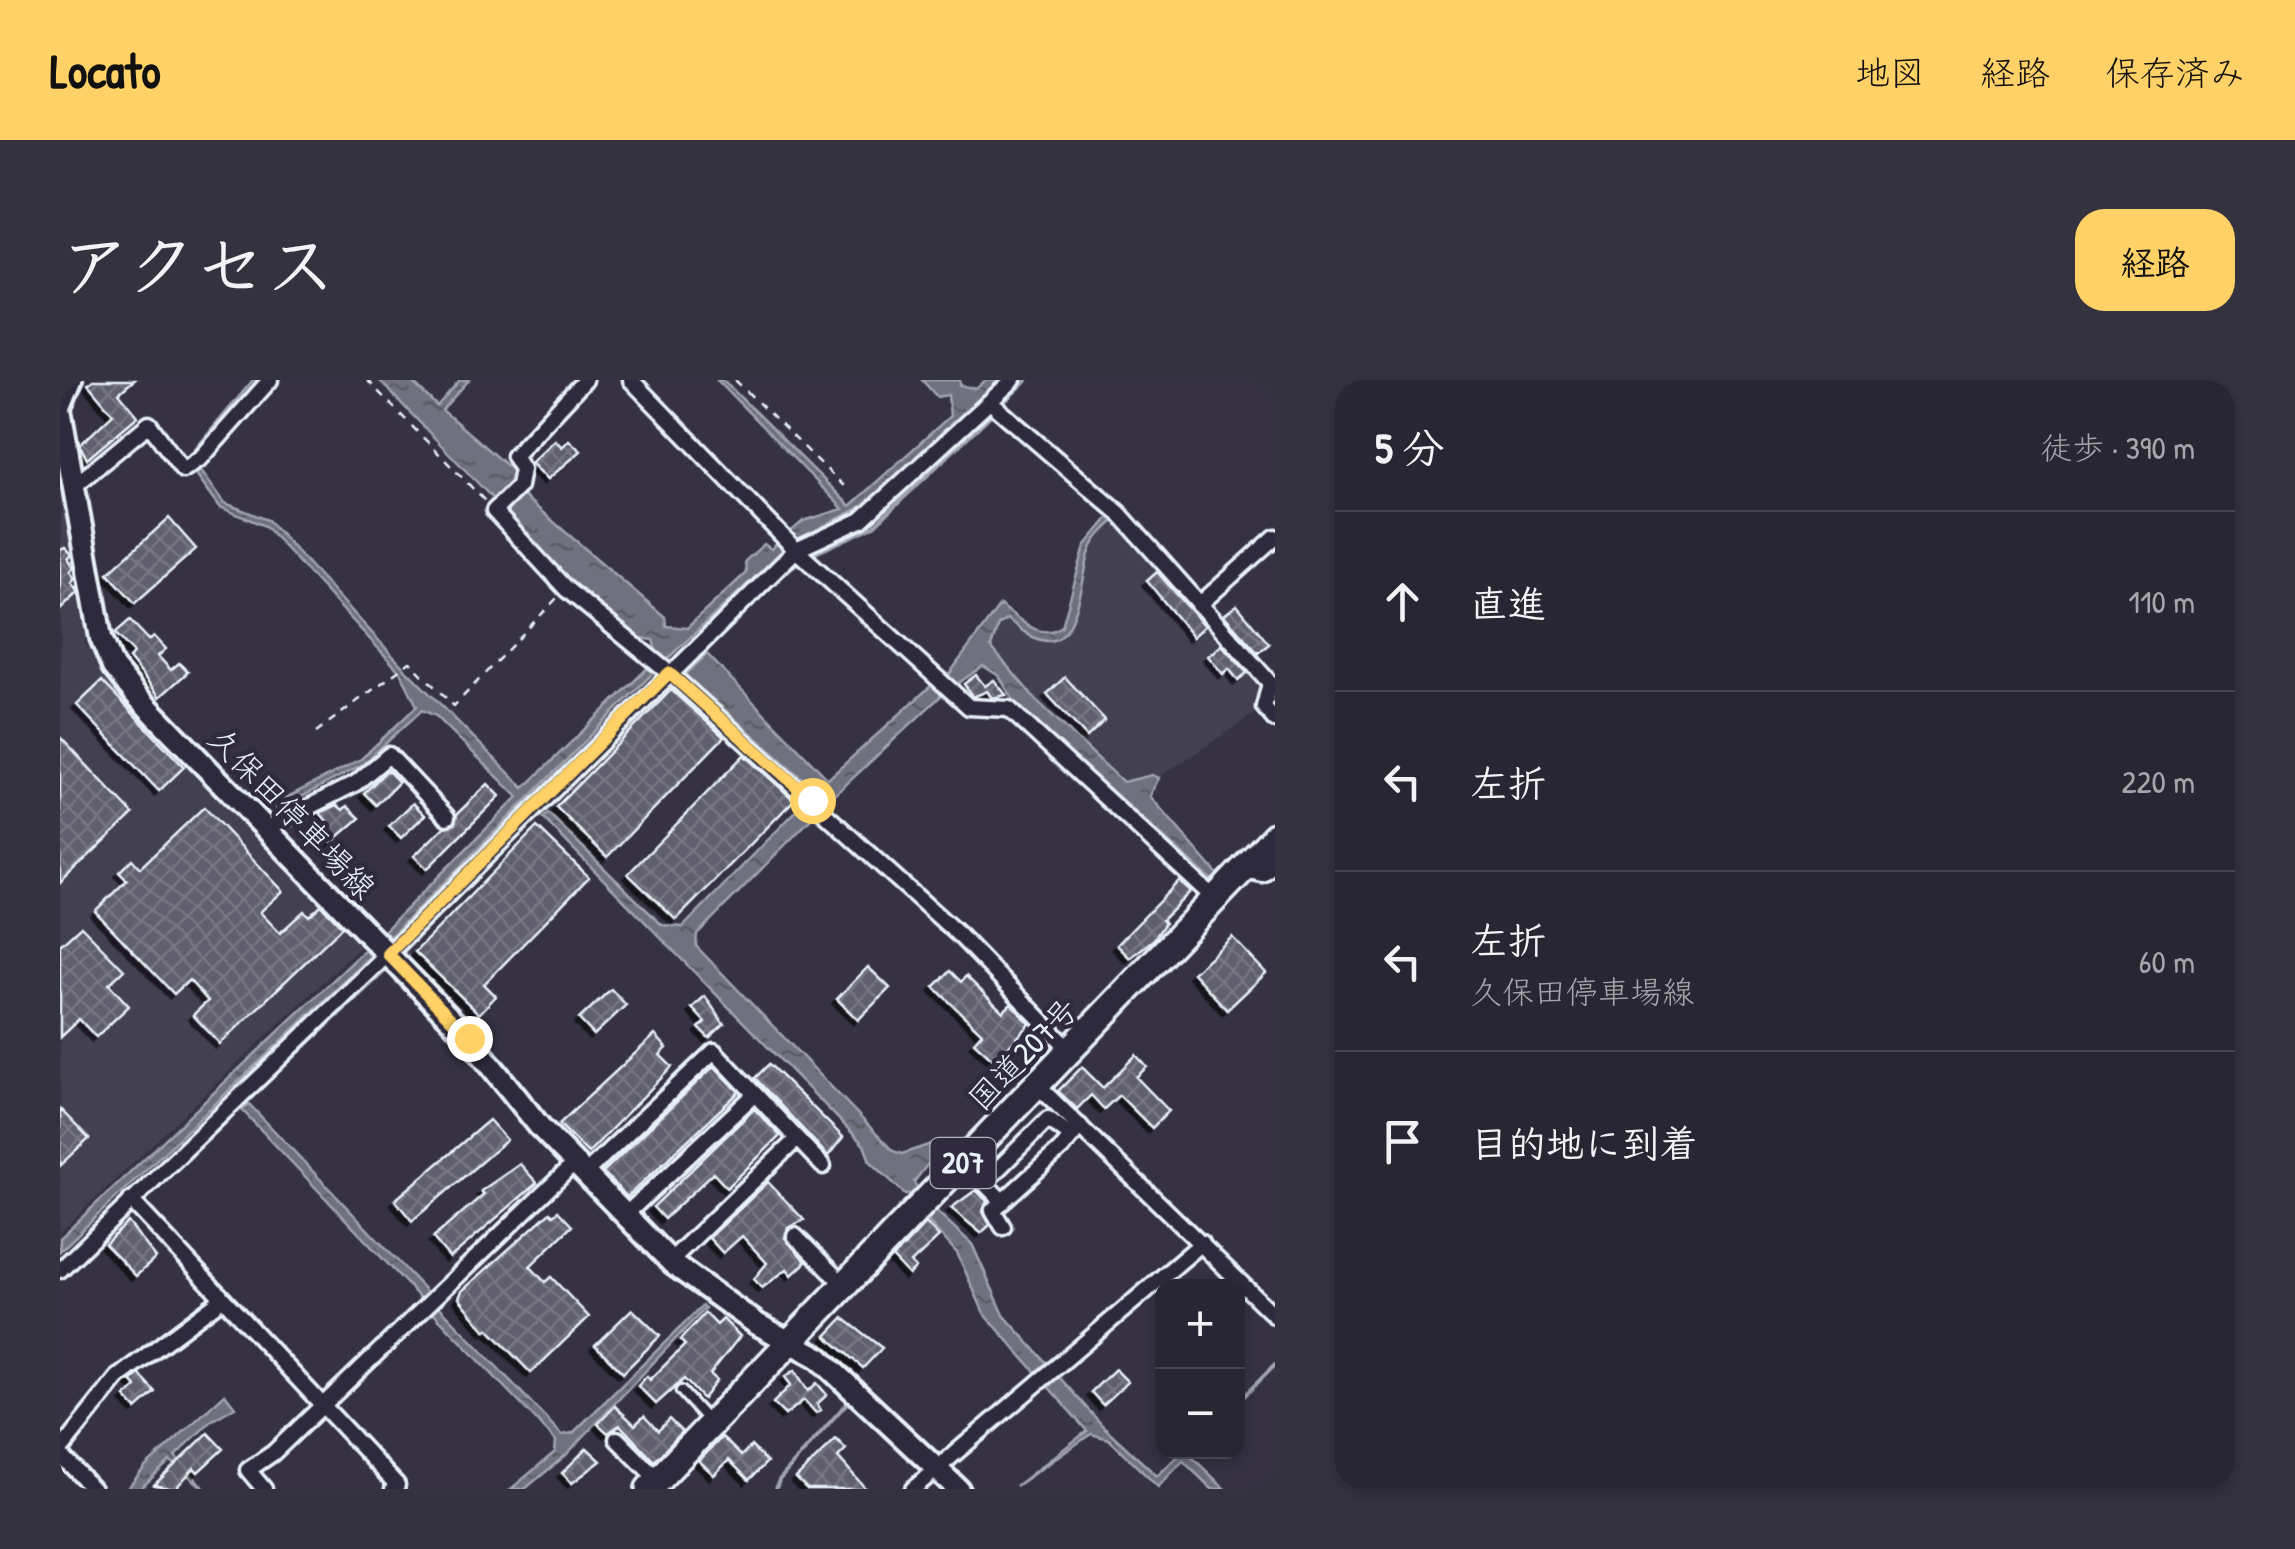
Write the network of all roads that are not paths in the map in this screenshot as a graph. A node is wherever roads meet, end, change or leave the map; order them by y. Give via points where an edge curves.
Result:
1 (71, 380) edge
2 (270, 380) edge
3 (585, 380) edge
4 (631, 380) edge
5 (1012, 380) edge
6 (994, 406) junction
7 (60, 408) edge
8 (73, 487) junction
9 (1275, 536) edge
10 (795, 548) junction
11 (1199, 605) junction
12 (666, 670) junction
13 (1275, 720) edge
14 (447, 816) dead end
15 (266, 829) junction
16 (1275, 836) edge
17 (1275, 863) edge
18 (1243, 870) junction
19 (1216, 900) junction
20 (388, 954) junction
21 (1072, 1051) junction
22 (1038, 1086) junction
23 (755, 1094) junction
24 (1075, 1131) junction
25 (798, 1139) junction
26 (964, 1162) junction
27 (823, 1166) dead end
28 (579, 1169) junction
29 (984, 1182) junction
30 (131, 1200) junction
31 (1003, 1202) junction
32 (624, 1215) junction
33 (1003, 1227) dead end
34 (795, 1236) dead end
35 (1202, 1243) junction
36 (670, 1261) junction
37 (60, 1270) edge
38 (845, 1286) junction
39 (220, 1295) junction
40 (1275, 1316) edge
41 (794, 1340) junction
42 (681, 1390) dead end
43 (322, 1402) junction
44 (711, 1424) junction
45 (618, 1439) dead end
46 (60, 1452) edge
47 (936, 1468) junction
48 (654, 1485) edge
49 (93, 1489) edge
50 (264, 1489) edge
51 (392, 1489) edge
52 (913, 1489) edge
53 (958, 1489) edge

1 - 7 main road, 久保田停車場線
2 - 8 street via 182,470 149,424
3 - 12 street via 514,456 522,469 519,486 504,501 566,589
4 - 10 street
5 - 6 street
6 - 10 street via 861,520
6 - 11 street via 1119,513
7 - 8 main road, 久保田停車場線
8 - 15 main road, 久保田停車場線 via 100,638 113,666
9 - 11 street
10 - 12 street
10 - 19 street via 969,707 1009,709
11 - 13 street via 1270,684 1264,707
12 - 20 street
12 - 21 street via 960,936
14 - 15 street via 390,755 356,782
15 - 20 main road, 久保田停車場線
16 - 18 highway, 国道207号 / 207
17 - 18 street via 1262,874
18 - 19 highway, 国道207号 / 207
19 - 21 highway, 国道207号 / 207
20 - 28 main road, 久保田停車場線
20 - 30 street
21 - 22 highway, 国道207号 / 207
22 - 24 street
22 - 26 highway, 国道207号 / 207
23 - 25 street
23 - 28 street via 714,1051
23 - 32 street
24 - 29 street via 1048,1119
24 - 31 street
24 - 35 street
25 - 27 street
25 - 36 street
26 - 29 street
26 - 38 highway, 国道207号 / 207
28 - 32 main road, 久保田停車場線
28 - 43 street
29 - 31 street
30 - 37 street
30 - 39 street
31 - 33 street via 994,1210
32 - 36 main road, 久保田停車場線
34 - 38 street
35 - 40 street
35 - 47 street
36 - 41 main road, 久保田停車場線 via 757,1324
38 - 41 highway, 国道207号 / 207
39 - 43 street
39 - 46 street via 118,1377
41 - 44 highway, 国道207号 / 207
41 - 47 main road, 久保田停車場線
42 - 44 lane
43 - 50 street via 248,1470
43 - 51 street via 397,1485
44 - 48 highway, 国道207号 / 207
45 - 48 street
46 - 49 street
47 - 52 street
47 - 53 main road, 久保田停車場線

